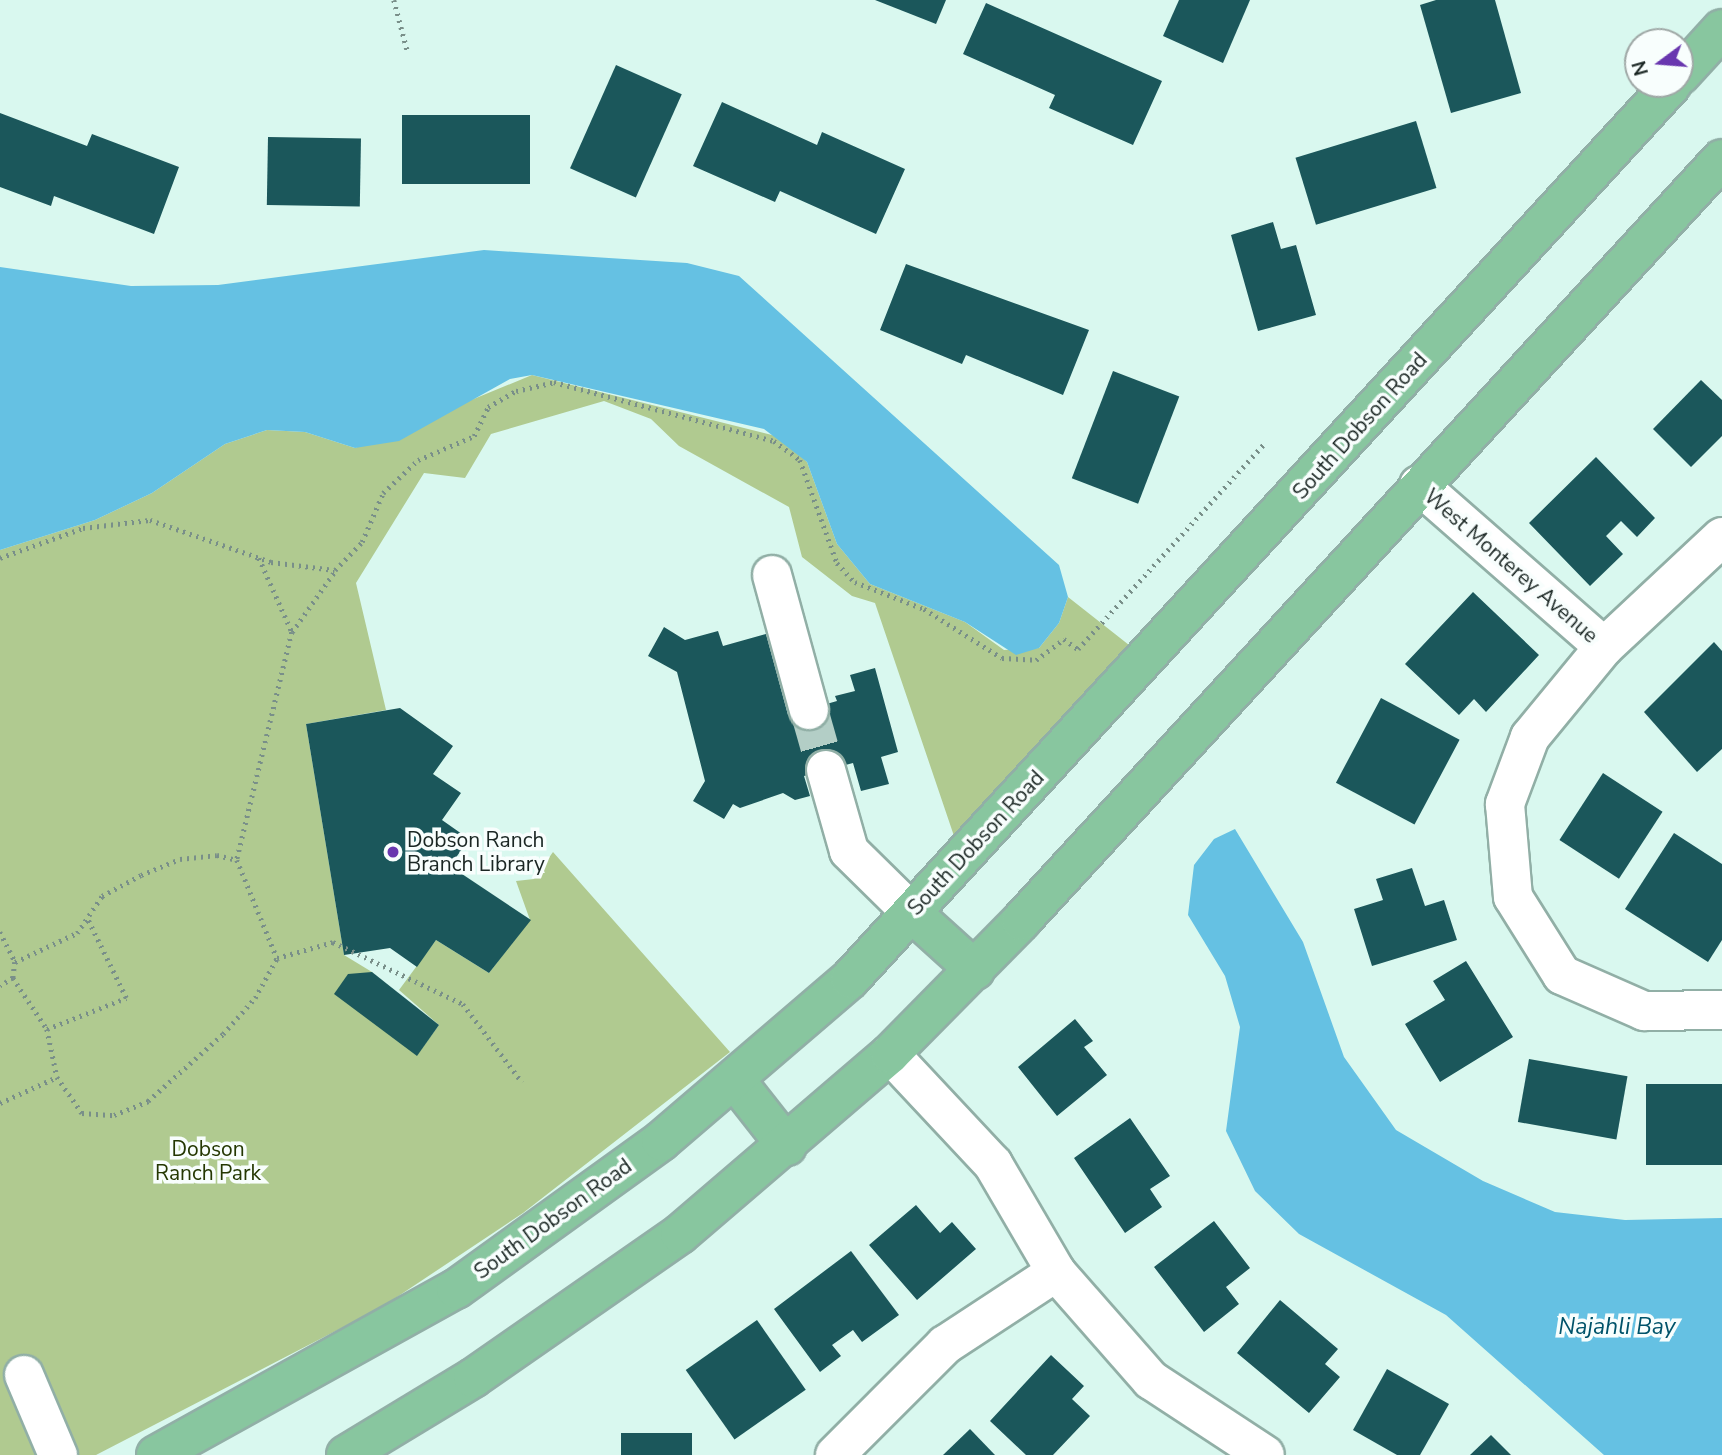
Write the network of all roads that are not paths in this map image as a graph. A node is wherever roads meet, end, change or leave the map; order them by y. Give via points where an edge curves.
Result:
1 (1722, 29) edge
2 (1694, 60) edge
3 (1659, 98) edge
4 (1722, 159) edge
5 (1419, 485) junction
6 (1722, 537) edge
7 (772, 575) dead end
8 (1604, 648) junction
9 (809, 709) tunnel mouth
10 (825, 770) tunnel mouth
11 (912, 913) junction
12 (975, 970) junction
13 (1722, 1010) edge
14 (890, 1054) junction
15 (735, 1080) junction
16 (788, 1146) junction
17 (1056, 1272) junction
18 (24, 1375) dead end
19 (58, 1455) edge
20 (156, 1455) edge
21 (346, 1455) edge
22 (835, 1455) edge
23 (1265, 1455) edge

1 - 2 main road
3 - 11 main road, South Dobson Road
4 - 5 main road
5 - 8 street, West Monterey Avenue
5 - 12 main road
6 - 8 street
7 - 9 street
8 - 13 street via 1530,737 1493,832 1513,897 1562,975 1644,1011
10 - 11 street via 849,851
11 - 12 main road
11 - 15 main road, South Dobson Road via 850,979
12 - 14 main road
14 - 16 main road
14 - 17 street via 993,1164
15 - 16 main road
15 - 20 main road, South Dobson Road via 456,1289
16 - 21 main road via 581,1304
17 - 22 street via 946,1345
17 - 23 street via 1151,1380
18 - 19 street

